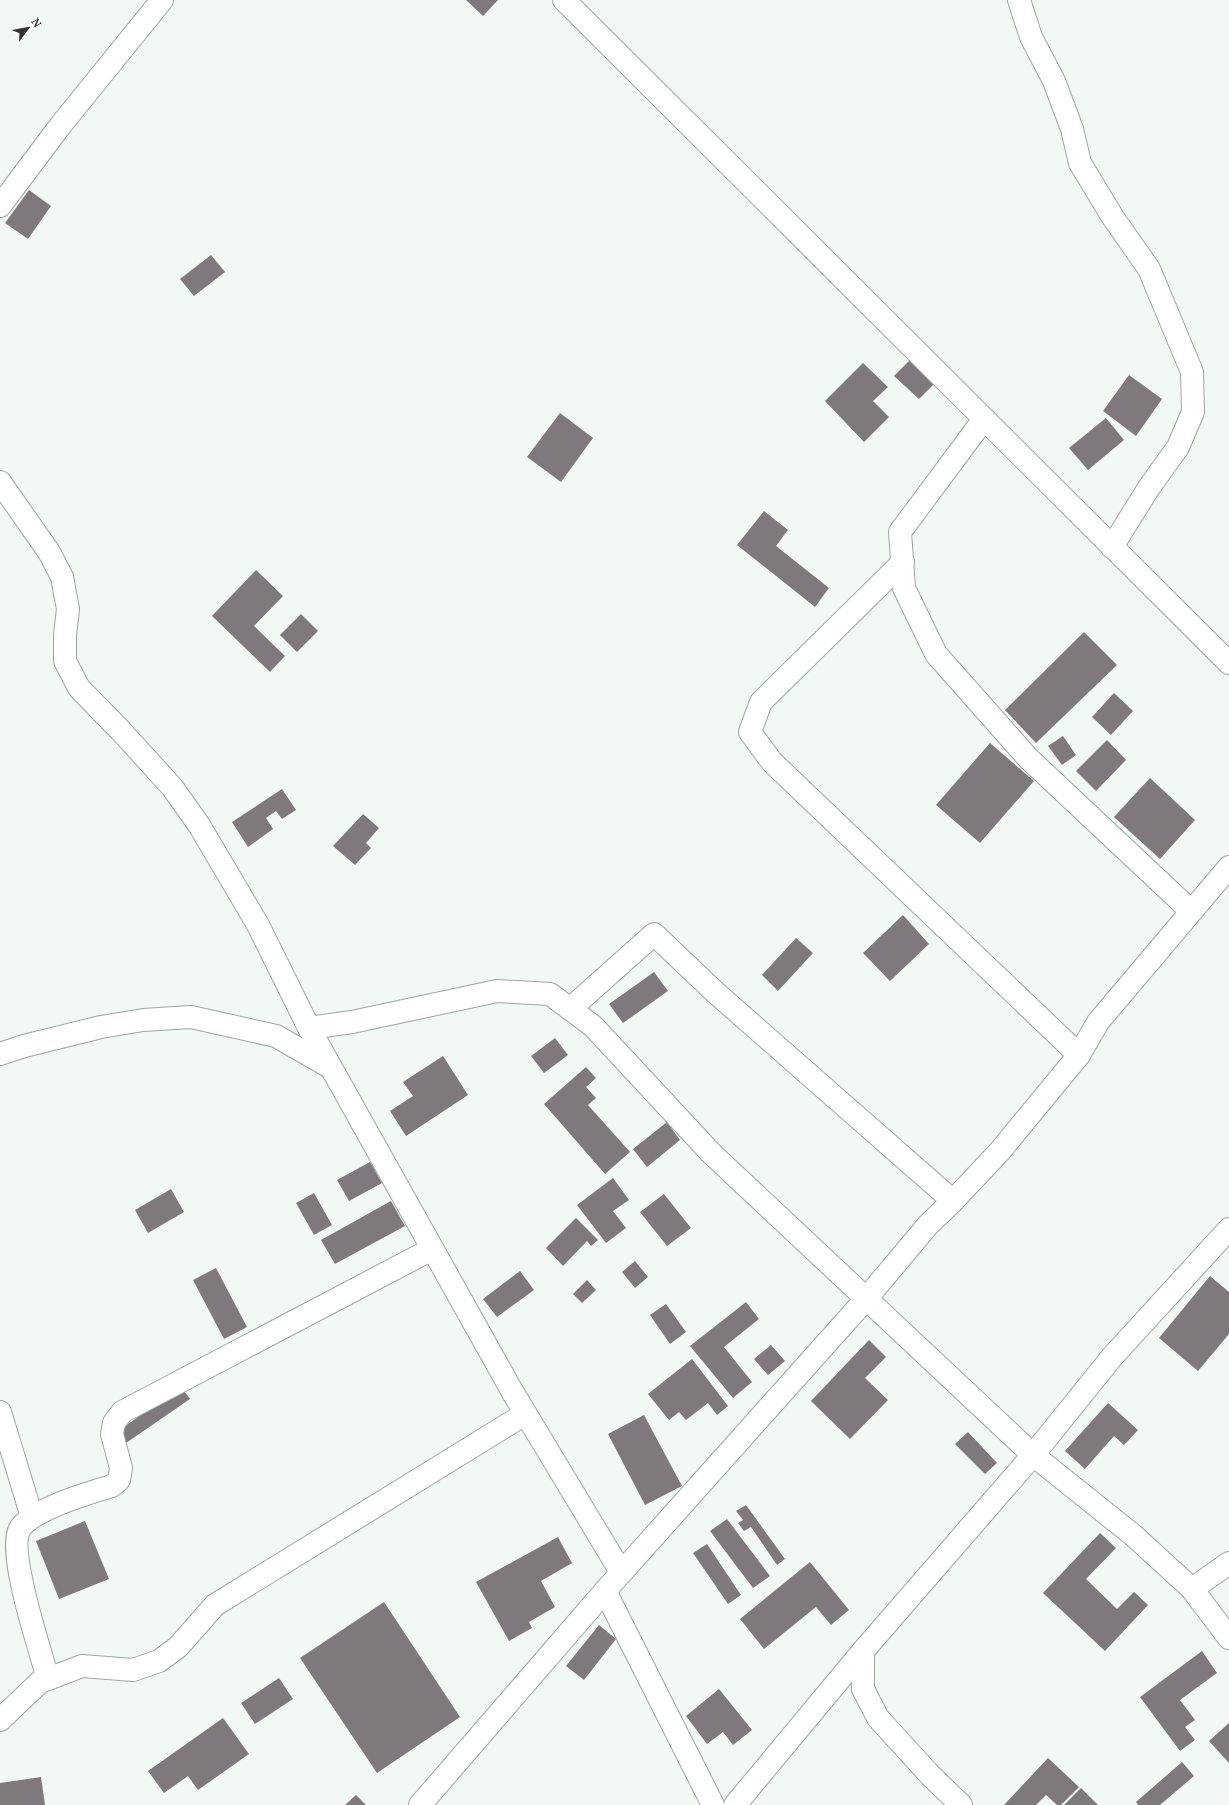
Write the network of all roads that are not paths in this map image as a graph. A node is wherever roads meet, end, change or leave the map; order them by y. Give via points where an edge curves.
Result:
1 (162, 0) edge
2 (564, 0) edge
3 (1019, 0) edge
4 (0, 206) edge
5 (984, 419) junction
6 (0, 482) edge
7 (1112, 547) junction
8 (903, 562) junction
9 (1229, 663) edge
10 (1229, 867) edge
11 (1191, 911) junction
12 (570, 1009) junction
13 (309, 1028) junction
14 (0, 1054) edge
15 (1079, 1055) junction
16 (330, 1067) junction
17 (953, 1201) junction
18 (1229, 1229) edge
19 (432, 1248) junction
20 (866, 1299) junction
21 (0, 1412) edge
22 (525, 1414) junction
23 (1033, 1456) junction
24 (32, 1517) junction
25 (1229, 1563) edge
26 (621, 1572) junction
27 (1192, 1589) junction
28 (605, 1591) junction
29 (1229, 1638) edge
30 (863, 1651) junction
31 (48, 1679) junction
32 (0, 1720) edge
33 (420, 1805) edge
34 (713, 1805) edge
35 (735, 1805) edge
36 (961, 1805) edge

1 - 4 street via 60,126
2 - 5 street
3 - 7 street via 1031,37 1054,81 1072,129 1080,163 1112,216 1149,269 1192,372 1193,412 1178,447
5 - 7 street
5 - 8 street via 900,532
6 - 13 street via 49,552 62,577 68,609 65,661 79,688 172,787 199,825 258,925
7 - 9 street
8 - 11 street via 904,588 936,654 1028,758
8 - 15 street via 761,702 750,732 772,762
10 - 11 street
11 - 15 street via 1098,1022
12 - 13 street via 550,994 497,991 352,1022
12 - 17 street via 654,934 716,993
12 - 20 street via 593,1026 711,1154
13 - 16 street
14 - 16 street via 101,1027 143,1020 191,1017 276,1036
15 - 17 street via 1000,1151
16 - 19 street
17 - 20 street via 928,1225
18 - 23 street via 1112,1357
19 - 22 street
19 - 24 street via 122,1412 114,1423 112,1434 121,1468 119,1480 112,1486
20 - 23 street
20 - 26 street
21 - 24 street
22 - 26 street
22 - 31 street via 215,1605 178,1647 159,1661 133,1670 82,1666
23 - 27 street via 1133,1535
23 - 30 street
24 - 31 street via 20,1528 17,1548 20,1578
25 - 27 street
26 - 28 street
27 - 29 street
28 - 33 street
28 - 34 street
30 - 35 street
30 - 36 street via 863,1689 878,1718
31 - 32 street via 40,1682

